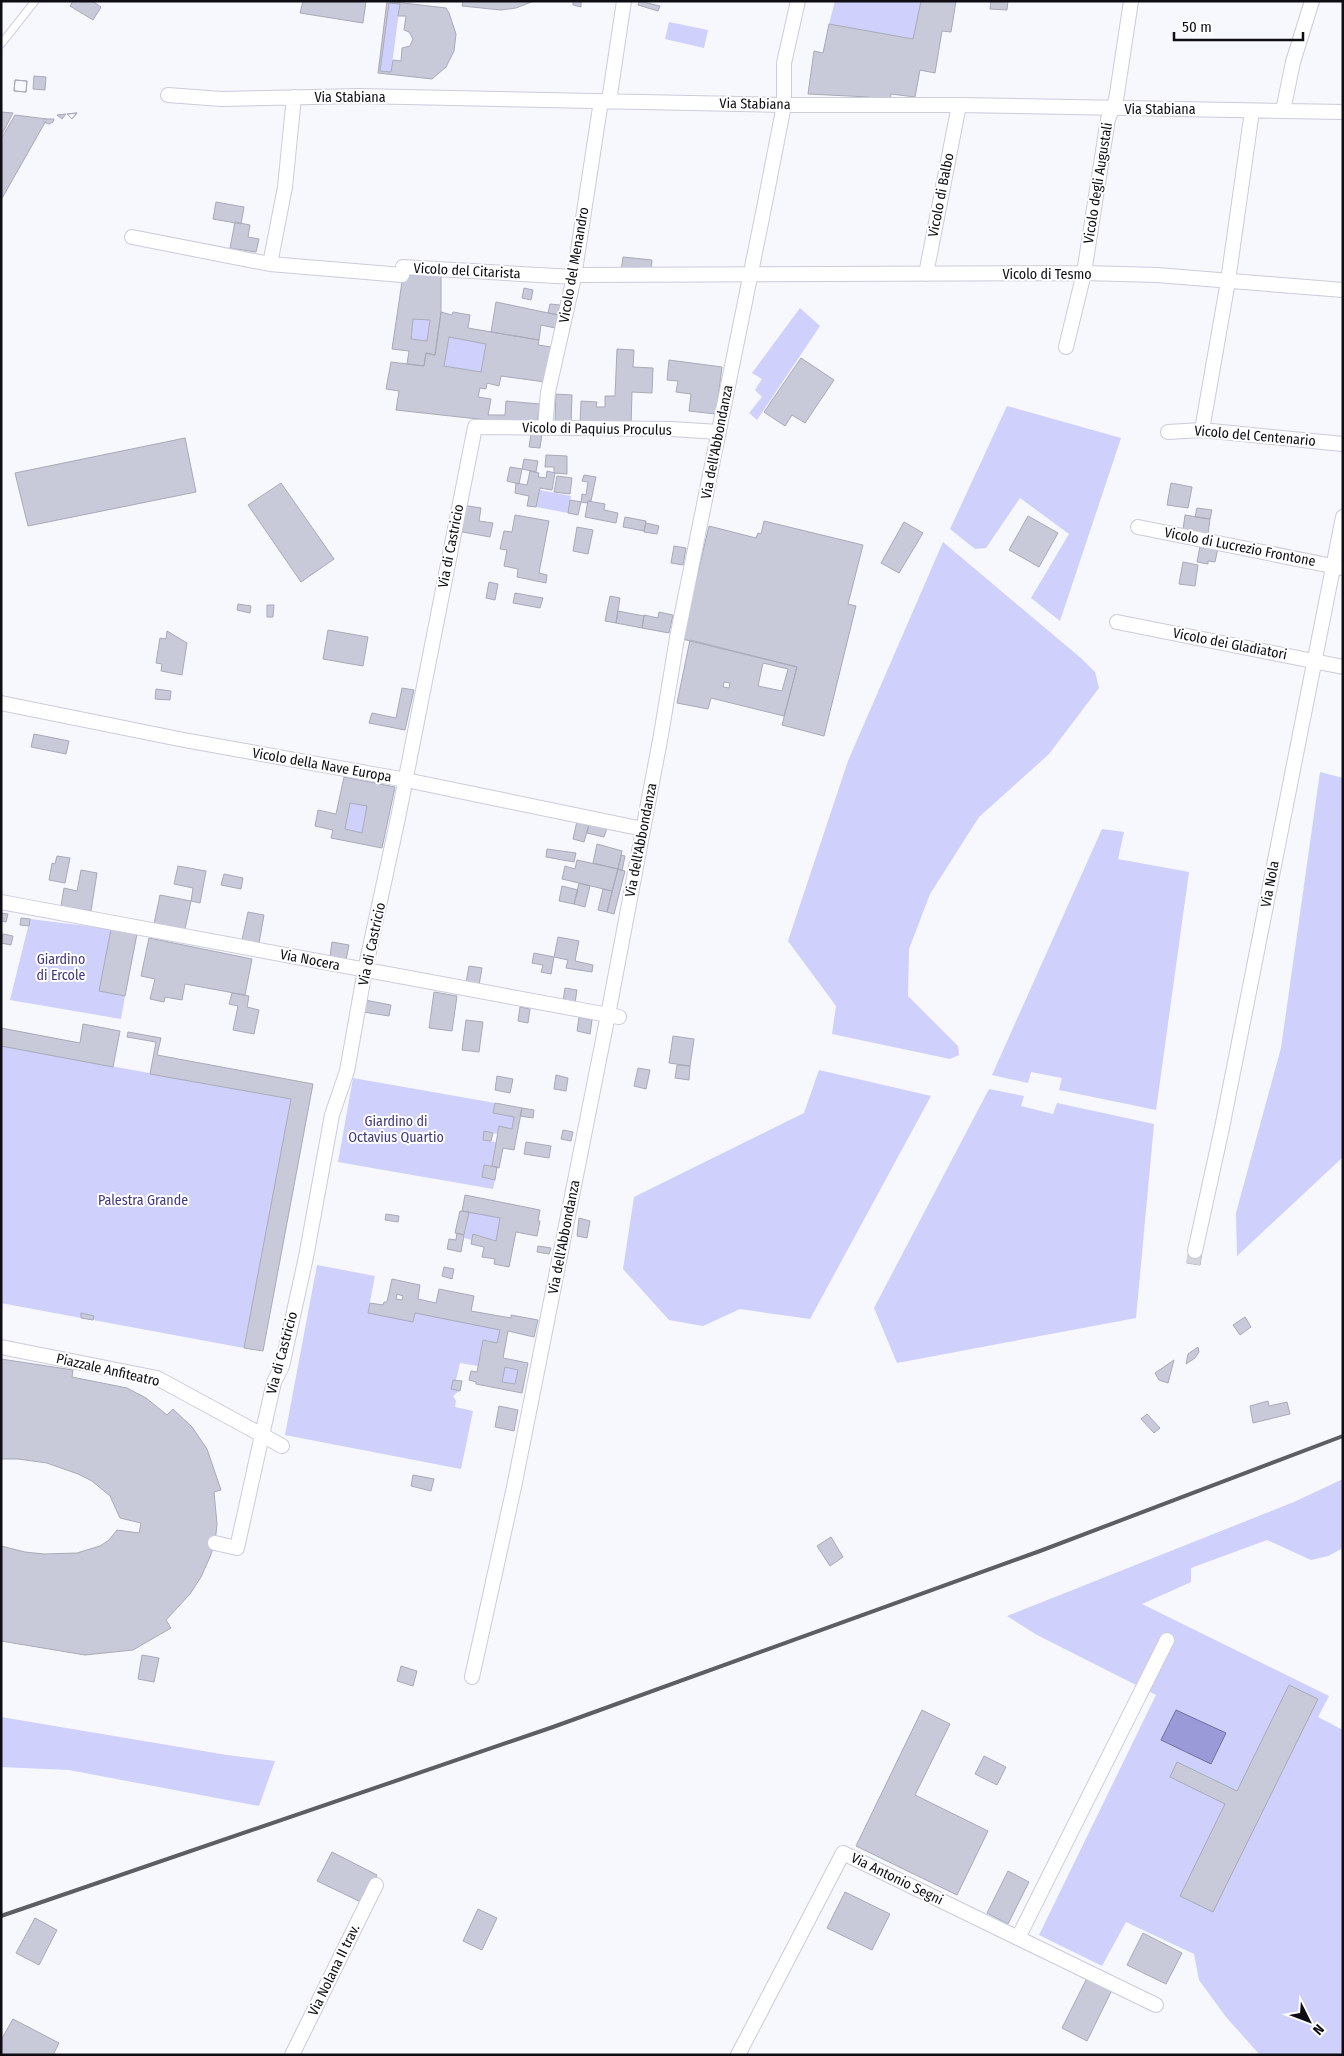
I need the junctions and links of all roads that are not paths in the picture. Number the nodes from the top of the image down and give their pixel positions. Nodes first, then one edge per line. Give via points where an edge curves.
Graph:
1 (35, 1) edge
2 (624, 1) edge
3 (798, 1) edge
4 (1131, 1) edge
5 (1312, 1) edge
6 (1, 44) edge
7 (168, 94) dead end
8 (294, 97) junction
9 (605, 101) junction
10 (784, 105) junction
11 (1113, 108) junction
12 (958, 111) junction
13 (1252, 111) junction
14 (1283, 111) junction
15 (1343, 112) edge
16 (132, 237) dead end
17 (270, 264) junction
18 (1084, 273) junction
19 (751, 274) junction
20 (926, 274) junction
21 (574, 277) junction
22 (1228, 281) junction
23 (1343, 290) edge
24 (1066, 347) dead end
25 (476, 427) joint
26 (545, 428) junction
27 (1202, 430) junction
28 (719, 432) junction
29 (1168, 432) dead end
30 (1343, 444) edge
31 (1343, 517) edge
32 (1138, 527) dead end
33 (1338, 567) edge
34 (1117, 622) dead end
35 (1313, 661) junction
36 (1343, 667) edge
37 (1, 704) edge
38 (406, 780) junction
39 (643, 829) junction
40 (1, 902) edge
41 (365, 970) junction
42 (614, 1016) junction
43 (1196, 1251) tunnel mouth
44 (1, 1347) edge
45 (262, 1435) junction
46 (282, 1446) dead end
47 (215, 1542) dead end
48 (1166, 1640) dead end
49 (472, 1677) dead end
50 (376, 1885) dead end
51 (1018, 1938) junction
52 (1156, 2005) dead end
53 (292, 2055) edge
54 (738, 2055) edge

1 - 6 lane
2 - 9 street, Vicolo del Menandro
3 - 10 street, Via dell'Abbondanza via 784,63
4 - 11 street, Vicolo degli Augustali
5 - 14 street via 1293,62
7 - 8 street, Via Stabiana via 221,99
8 - 9 street, Via Stabiana
8 - 17 street via 285,187
9 - 10 street, Via Stabiana
9 - 21 street, Vicolo del Menandro
10 - 12 street, Via Stabiana
10 - 19 street, Via dell'Abbondanza
11 - 12 street, Via Stabiana
11 - 13 street, Via Stabiana
11 - 18 street, Vicolo degli Augustali via 1108,119
12 - 20 street, Vicolo di Balbo
13 - 14 street, Via Stabiana
13 - 22 street
14 - 15 street, Via Stabiana
16 - 17 street, Vicolo del Citarista
17 - 21 street, Vicolo del Citarista via 402,275 403,267
18 - 20 street, Vicolo di Tesmo
18 - 22 street, Vicolo di Tesmo
18 - 24 street, Vicolo degli Augustali
19 - 20 street, Vicolo di Tesmo
19 - 21 street, Vicolo del Citarista
19 - 28 street, Via dell'Abbondanza
21 - 26 street, Vicolo del Menandro via 548,392
22 - 23 street, Vicolo di Tesmo
22 - 27 street
25 - 26 street, Vicolo di Paquius Proculus
25 - 38 street, Via di Castricio
26 - 28 street, Vicolo di Paquius Proculus
27 - 29 street, Vicolo del Centenario
27 - 30 street, Vicolo del Centenario
28 - 39 street, Via dell'Abbondanza via 677,638
31 - 33 street, Via Nola
32 - 33 street, Vicolo di Lucrezio Frontone
33 - 35 street, Via Nola
34 - 35 street, Vicolo dei Gladiatori
35 - 36 street, Vicolo dei Gladiatori
35 - 43 street, Via Nola
37 - 38 street, Vicolo della Nave Europa
38 - 39 street, Vicolo della Nave Europa
38 - 41 street, Via di Castricio
39 - 42 street, Via dell'Abbondanza
40 - 41 street, Via Nocera
41 - 42 street, Via Nocera
41 - 45 street, Via di Castricio via 347,1071 332,1115 288,1339
42 - 49 street, Via dell'Abbondanza
44 - 45 street, Piazzale Anfiteatro via 157,1378
45 - 46 street
45 - 47 street, Via di Castricio via 238,1548
48 - 51 street
50 - 53 street, Via Nolana II trav.
51 - 52 street, Via Antonio Segni
51 - 54 street, Via Antonio Segni via 843,1852

